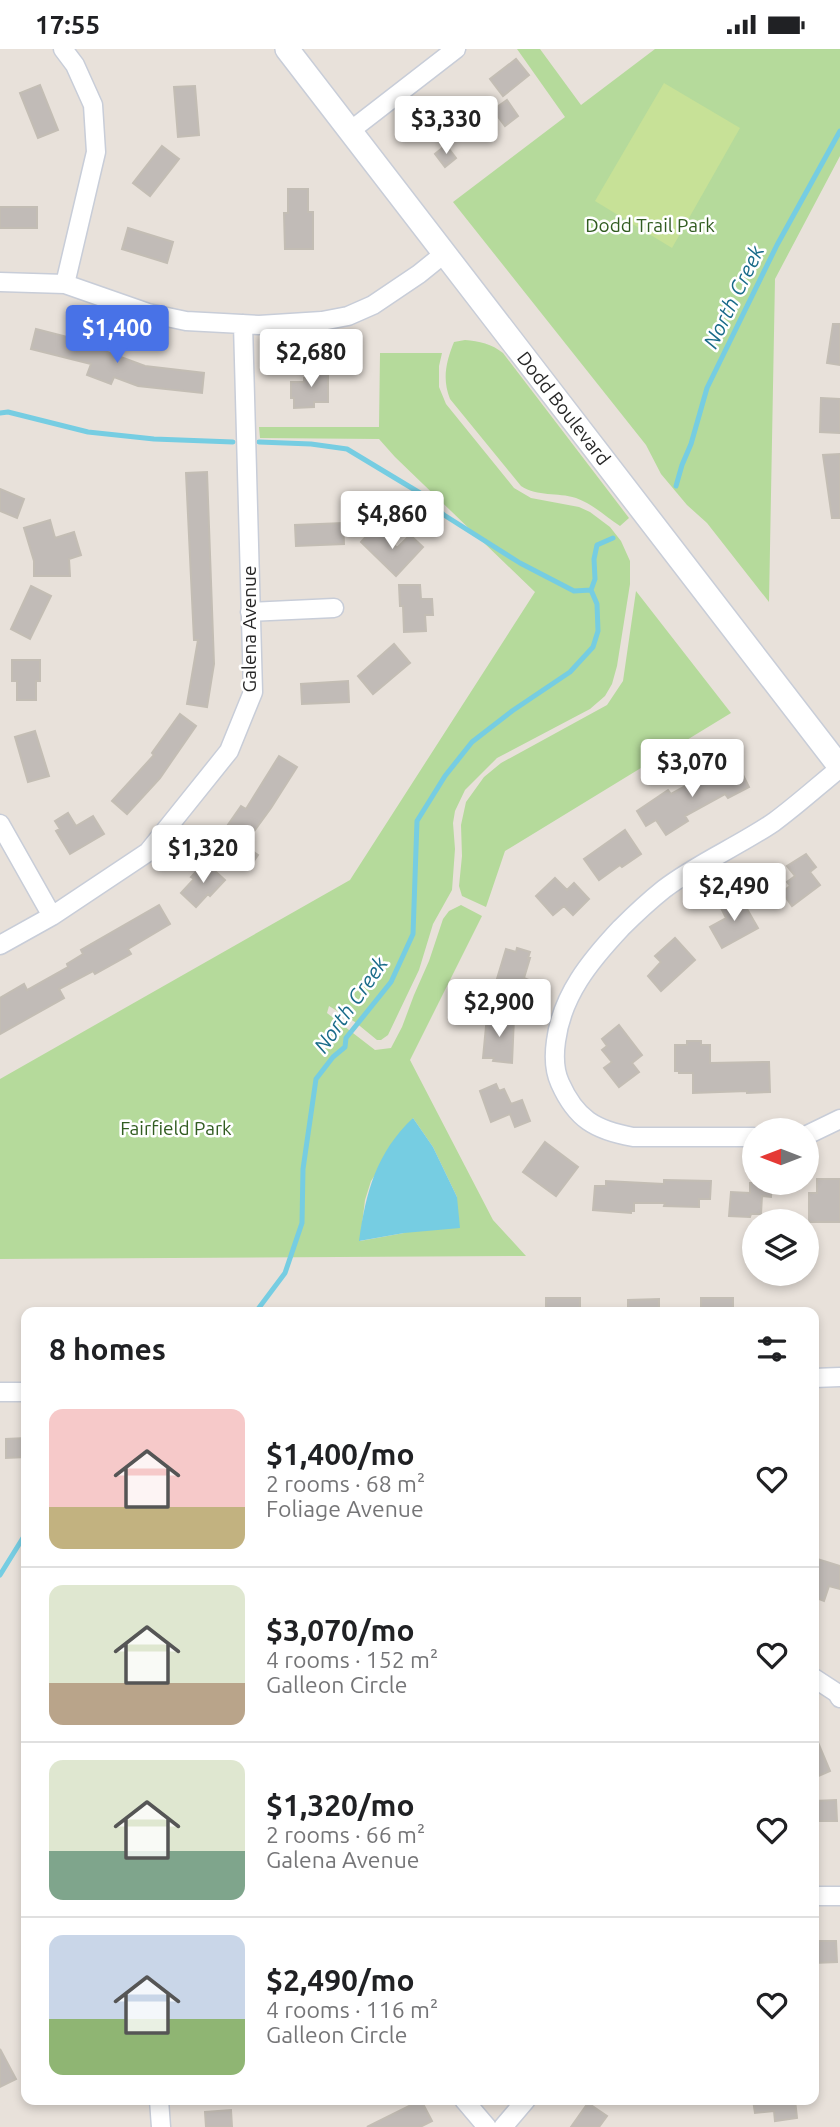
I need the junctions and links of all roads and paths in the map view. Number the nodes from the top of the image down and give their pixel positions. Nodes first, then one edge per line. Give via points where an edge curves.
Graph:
1 (63, 49) edge
2 (287, 49) edge
3 (456, 49) edge
4 (350, 131) junction
5 (445, 253) junction
6 (0, 282) edge
7 (65, 284) junction
8 (243, 324) junction
9 (334, 608) dead end
10 (250, 612) junction
11 (840, 767) edge
12 (0, 824) edge
13 (52, 916) junction
14 (0, 945) edge
15 (840, 1119) edge
16 (819, 1129) edge
17 (742, 1137) edge
18 (840, 1377) edge
19 (819, 1378) edge
20 (0, 1392) edge
21 (21, 1392) edge
22 (819, 1681) edge
23 (840, 1698) edge
24 (819, 1896) edge
25 (840, 1896) edge
26 (159, 2105) edge
27 (468, 2105) edge
28 (522, 2105) edge
29 (160, 2127) edge
30 (487, 2127) edge
31 (503, 2127) edge

1 - 7 street via 93,105 96,152
2 - 4 street, Dodd Boulevard
3 - 4 street
4 - 5 street, Dodd Boulevard
5 - 8 street via 373,305 348,316
5 - 11 street, Dodd Boulevard
6 - 7 street
7 - 8 street via 148,313 186,321
8 - 10 street, Galena Avenue
9 - 10 street
10 - 13 street, Galena Avenue via 253,692 229,751 148,852
11 - 17 street via 772,823 666,887 640,909 582,973 558,1029 557,1076 577,1112 595,1126 633,1137
12 - 13 street
13 - 14 street, Galena Avenue
15 - 16 street
18 - 19 street
20 - 21 street
22 - 23 street
24 - 25 street
26 - 29 street
27 - 30 street
28 - 31 street

